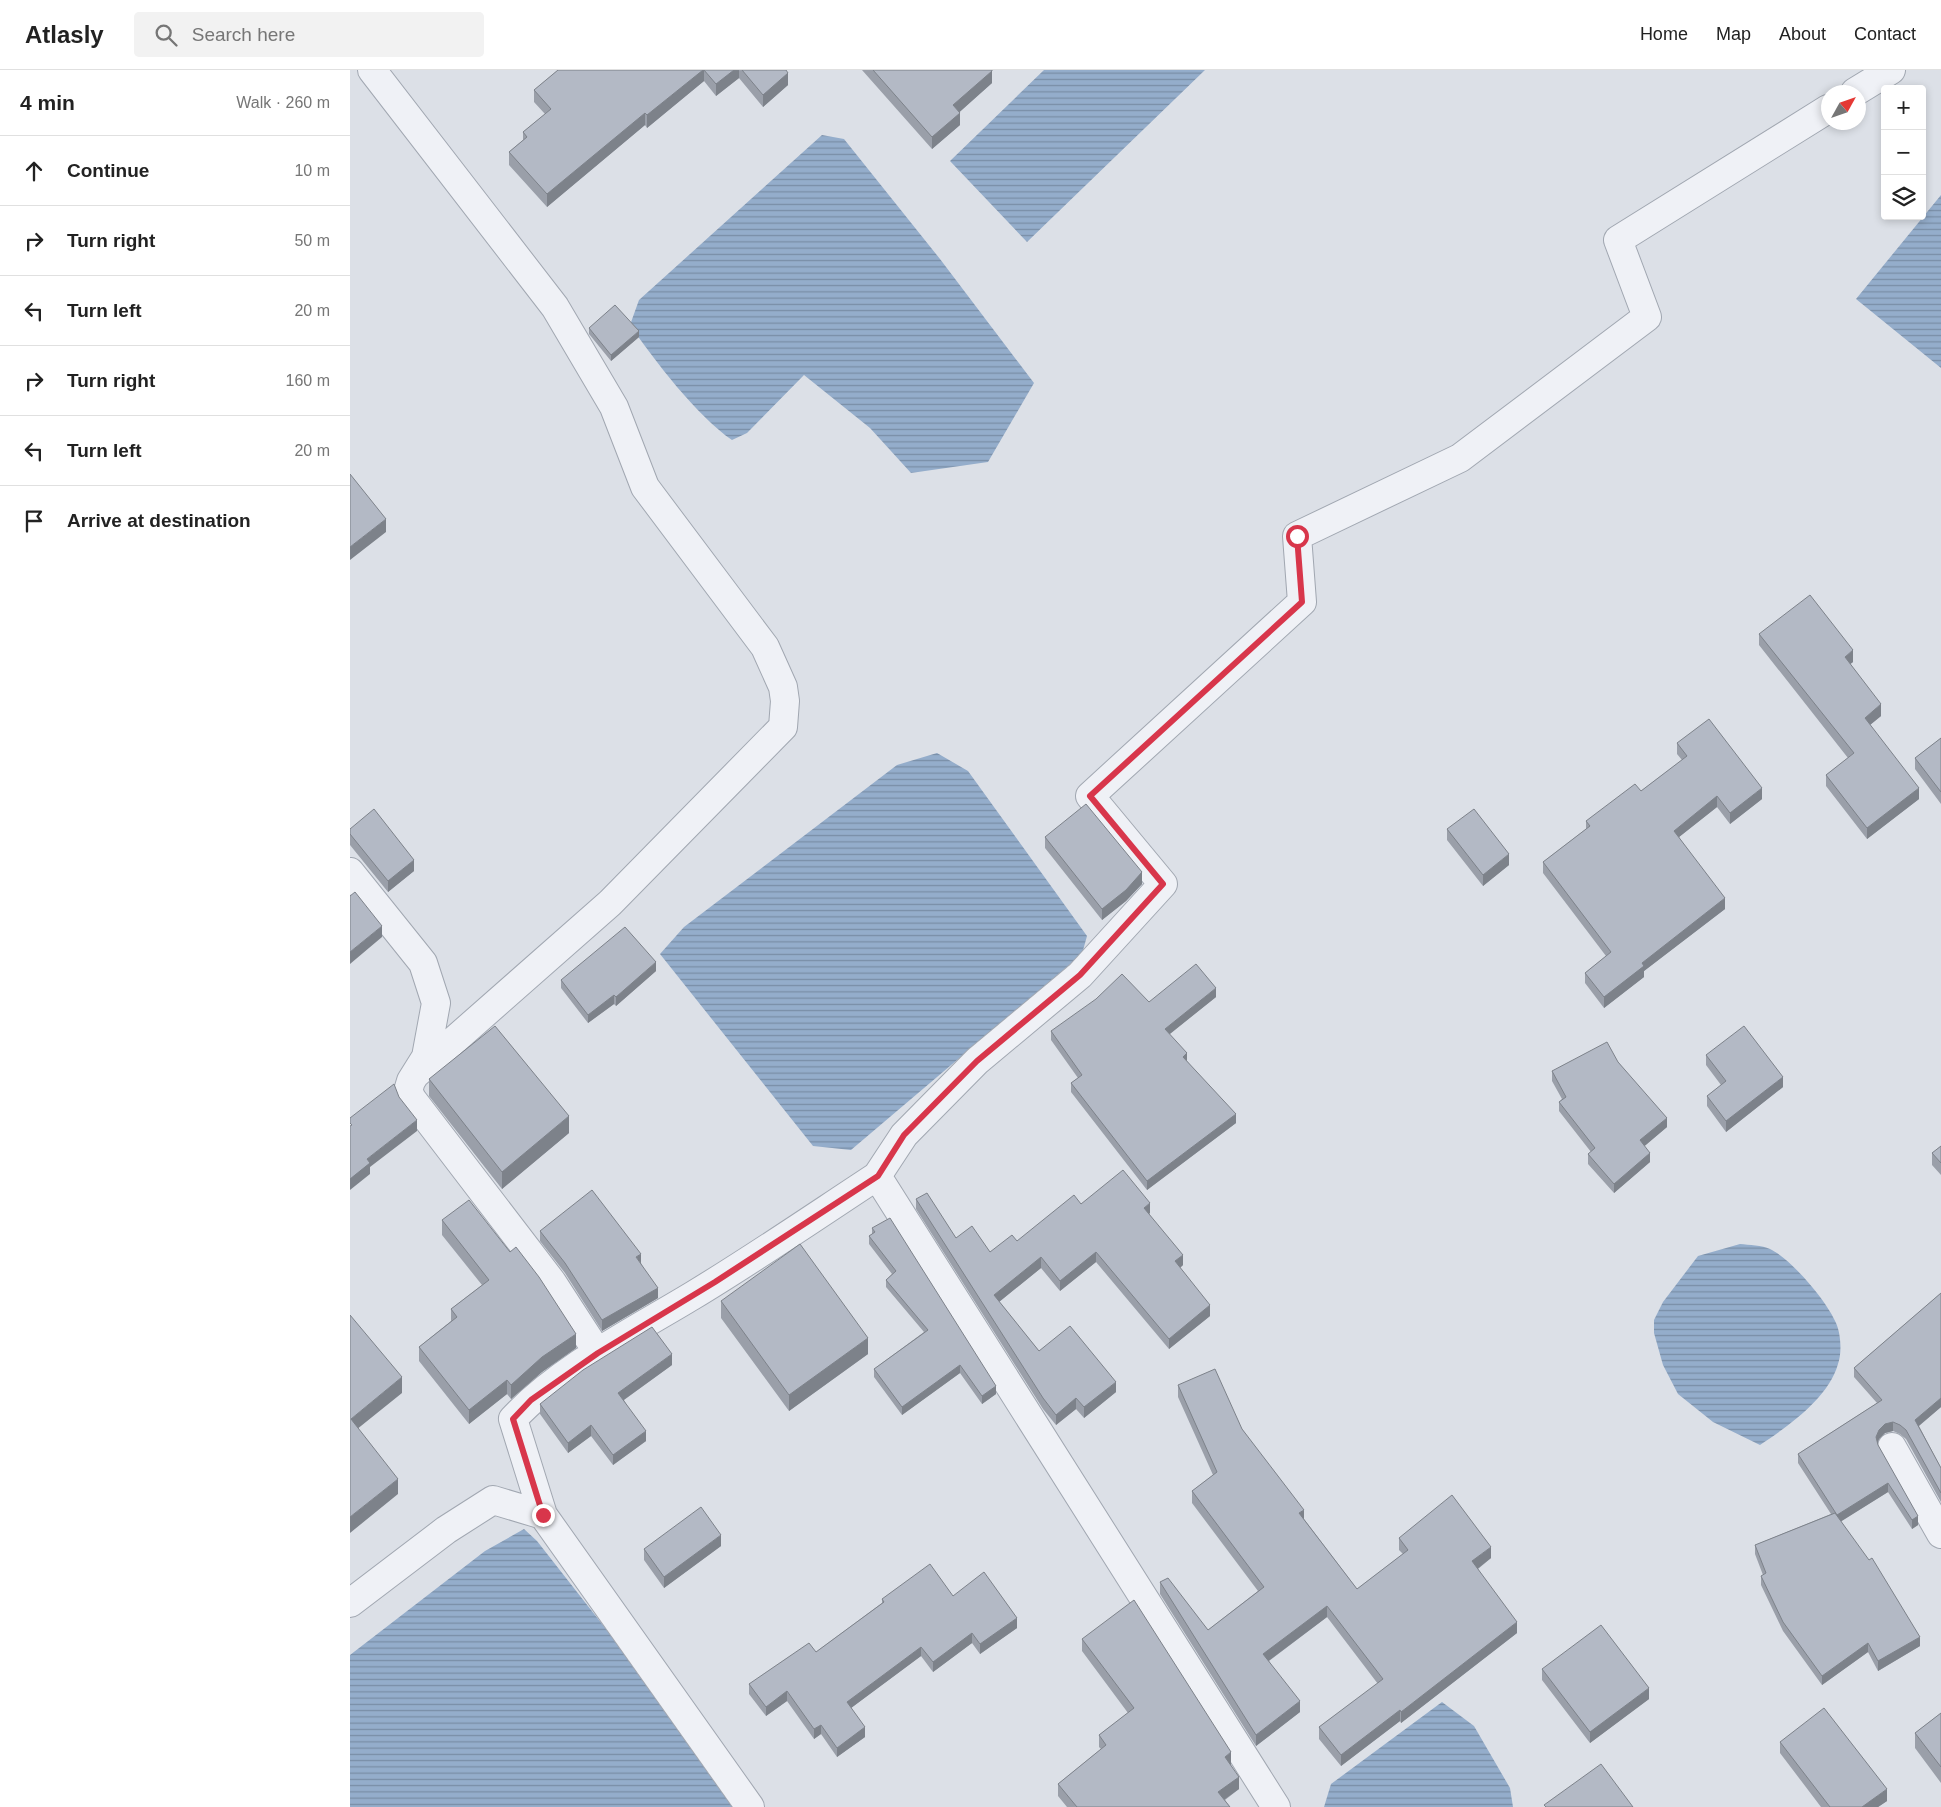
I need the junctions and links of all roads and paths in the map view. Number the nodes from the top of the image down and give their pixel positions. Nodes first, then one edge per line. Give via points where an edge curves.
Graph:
1 (372, 70) edge
2 (1891, 70) edge
3 (1866, 85) edge
4 (1821, 113) edge
5 (350, 872) edge
6 (417, 1073) junction
7 (878, 1176) junction
8 (598, 1353) junction
9 (1892, 1447) dead end
10 (543, 1515) junction
11 (1941, 1534) edge
12 (350, 1603) edge
13 (750, 1807) edge
14 (1276, 1807) edge

1 - 6 street via 555,307 614,407 645,488 765,647 784,701 783,727 610,903
2 - 3 street
4 - 7 street via 1618,240 1647,316 1460,458 1297,536 1302,602 1090,796 1163,884 1080,975 977,1061 910,1128
5 - 6 street via 423,963 436,1003 426,1058
6 - 8 street via 408,1091 412,1099 552,1282
7 - 8 street via 715,1282
7 - 14 street
8 - 10 street via 531,1400 513,1419
9 - 11 street
10 - 12 street via 493,1500 446,1530
10 - 13 street

